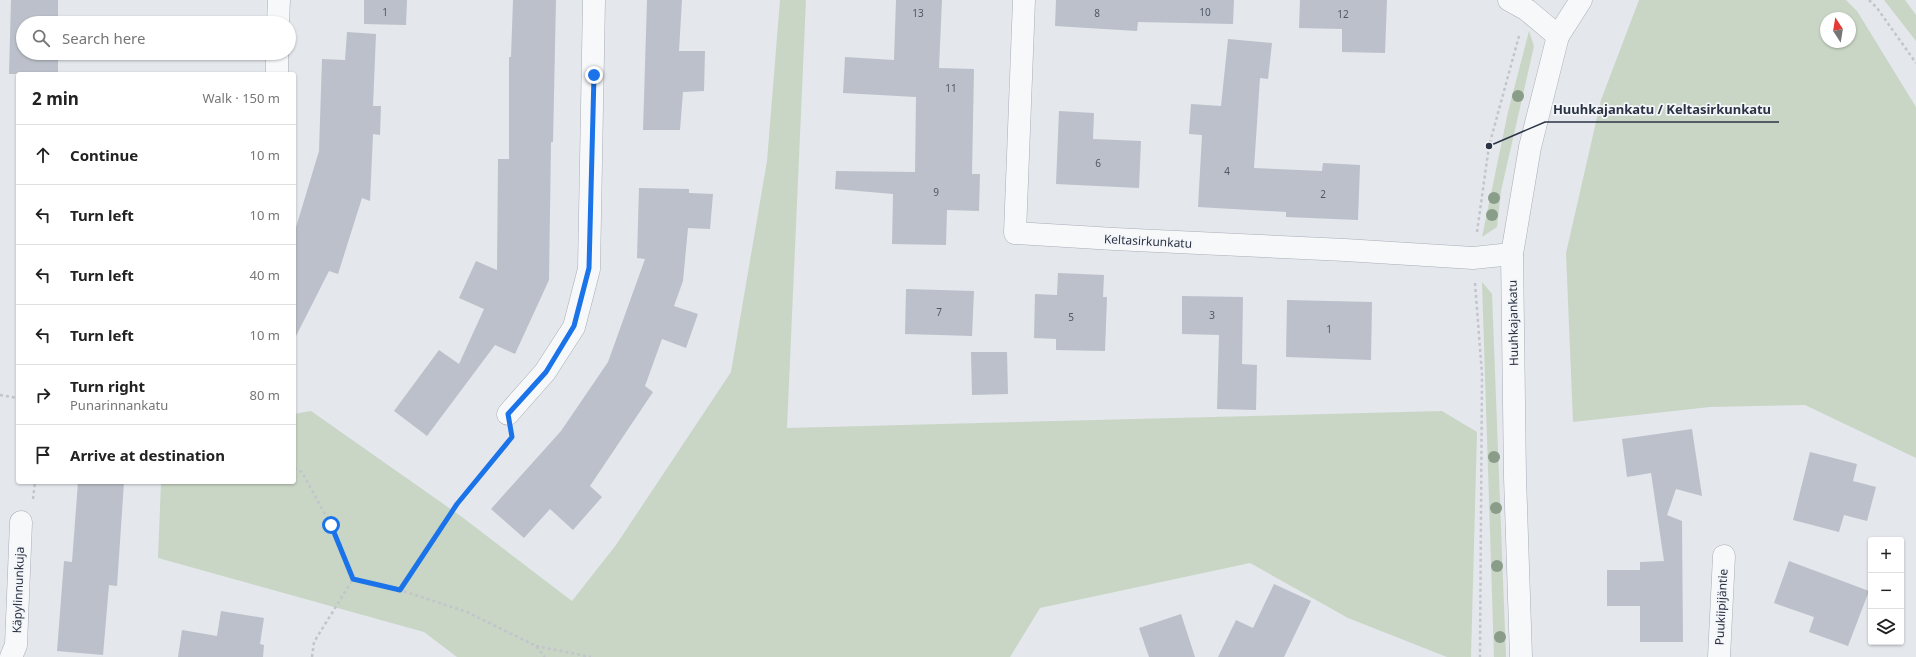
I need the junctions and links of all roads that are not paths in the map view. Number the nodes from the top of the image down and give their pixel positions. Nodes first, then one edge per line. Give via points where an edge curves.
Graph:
1 (279, 0) edge
2 (594, 0) edge
3 (1024, 0) edge
4 (1509, 0) edge
5 (1581, 0) edge
6 (278, 16) edge
7 (1558, 36) junction
8 (277, 60) edge
9 (276, 72) edge
10 (1512, 254) junction
11 (508, 414) road end
12 (21, 522) dead end
13 (1724, 556) dead end
14 (11, 657) edge
15 (1521, 657) edge
16 (1719, 657) edge

1 - 6 street
2 - 11 street via 589,268 574,326 546,372
3 - 10 street, Keltasirkunkatu via 1015,233 1473,258
4 - 7 street via 1527,10
5 - 7 street, Huuhkajankatu
7 - 10 street, Huuhkajankatu via 1530,148
8 - 9 street
10 - 15 street, Huuhkajankatu
12 - 14 street, Käpylinnunkuja via 16,645
13 - 16 street, Puukiipijäntie

